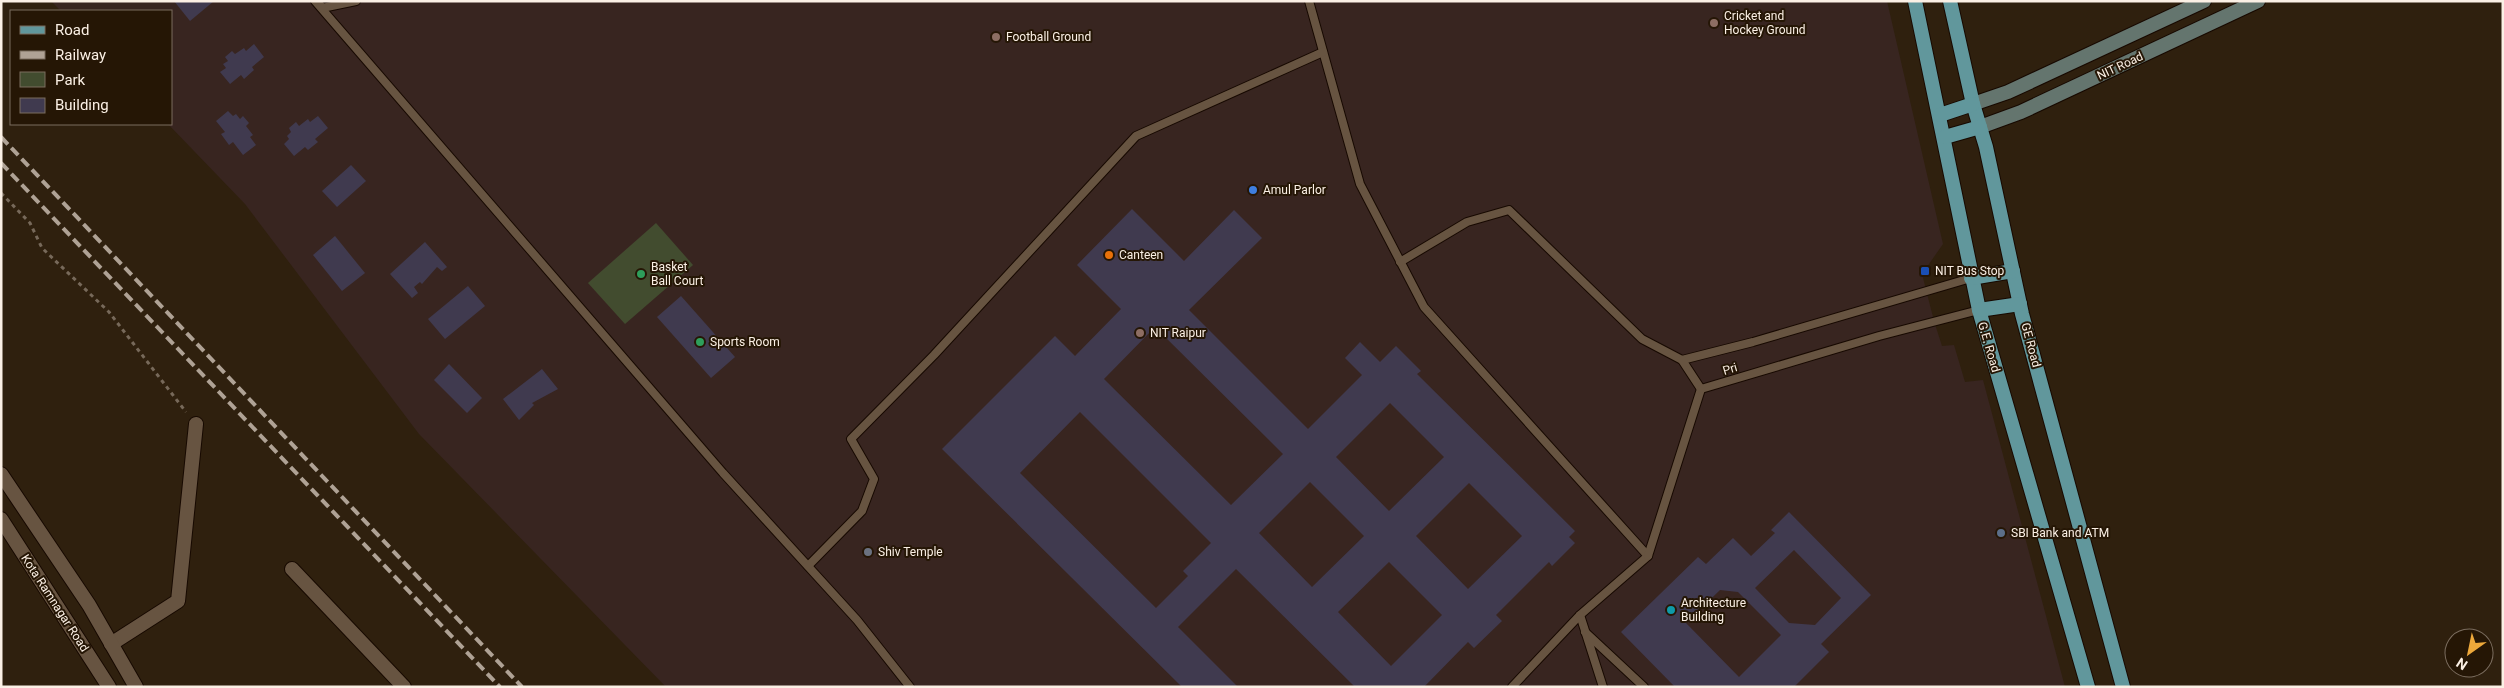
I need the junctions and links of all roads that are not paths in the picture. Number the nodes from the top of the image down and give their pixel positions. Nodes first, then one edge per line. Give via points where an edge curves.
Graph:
1 (315, 1) edge
2 (356, 1) edge
3 (1309, 1) edge
4 (1916, 1) edge
5 (1950, 1) edge
6 (2204, 1) edge
7 (2258, 1) edge
8 (320, 5) edge
9 (1323, 52) junction
10 (1973, 104) junction
11 (1940, 114) junction
12 (1980, 127) junction
13 (1945, 137) junction
14 (1400, 262) junction
15 (2013, 271) junction
16 (1971, 278) junction
17 (2020, 304) junction
18 (1979, 310) junction
19 (1682, 360) junction
20 (1701, 389) junction
21 (196, 424) road end
22 (1, 474) edge
23 (1, 519) edge
24 (1648, 556) junction
25 (808, 566) junction
26 (292, 569) dead end
27 (1580, 615) junction
28 (1585, 632) junction
29 (111, 644) junction
30 (109, 687) edge
31 (136, 687) edge
32 (404, 687) edge
33 (910, 687) edge
34 (1512, 687) edge
35 (1604, 687) edge
36 (1644, 687) edge
37 (2088, 687) edge
38 (2123, 687) edge

1 - 8 lane
2 - 8 lane
3 - 9 lane
4 - 11 main road, G.E. Road
5 - 10 main road, GE Road
6 - 10 main road, NIT Road via 2008,92
7 - 12 main road, NIT Road via 2030,108
8 - 25 lane via 723,473
9 - 14 lane via 1360,184
9 - 25 lane via 1136,136 934,355 851,439 874,479 862,511
10 - 11 main road
10 - 12 main road, GE Road
11 - 13 main road, G.E. Road
12 - 13 main road
12 - 15 main road, GE Road
13 - 16 main road, G.E. Road
14 - 19 lane via 1468,222 1509,210 1642,339
14 - 24 lane via 1424,307
15 - 16 main road
15 - 17 main road, GE Road
16 - 18 main road, G.E. Road
16 - 19 lane
17 - 18 main road
17 - 38 main road, GE Road
18 - 20 lane, Pri
18 - 37 main road, G.E. Road
19 - 20 lane
20 - 24 lane
21 - 29 street via 178,601
22 - 29 street
23 - 30 street, Kota Ramnagar Road
24 - 27 lane
25 - 33 lane via 857,620
26 - 32 street
27 - 28 lane
27 - 34 lane
28 - 35 lane
28 - 36 lane
29 - 31 street

